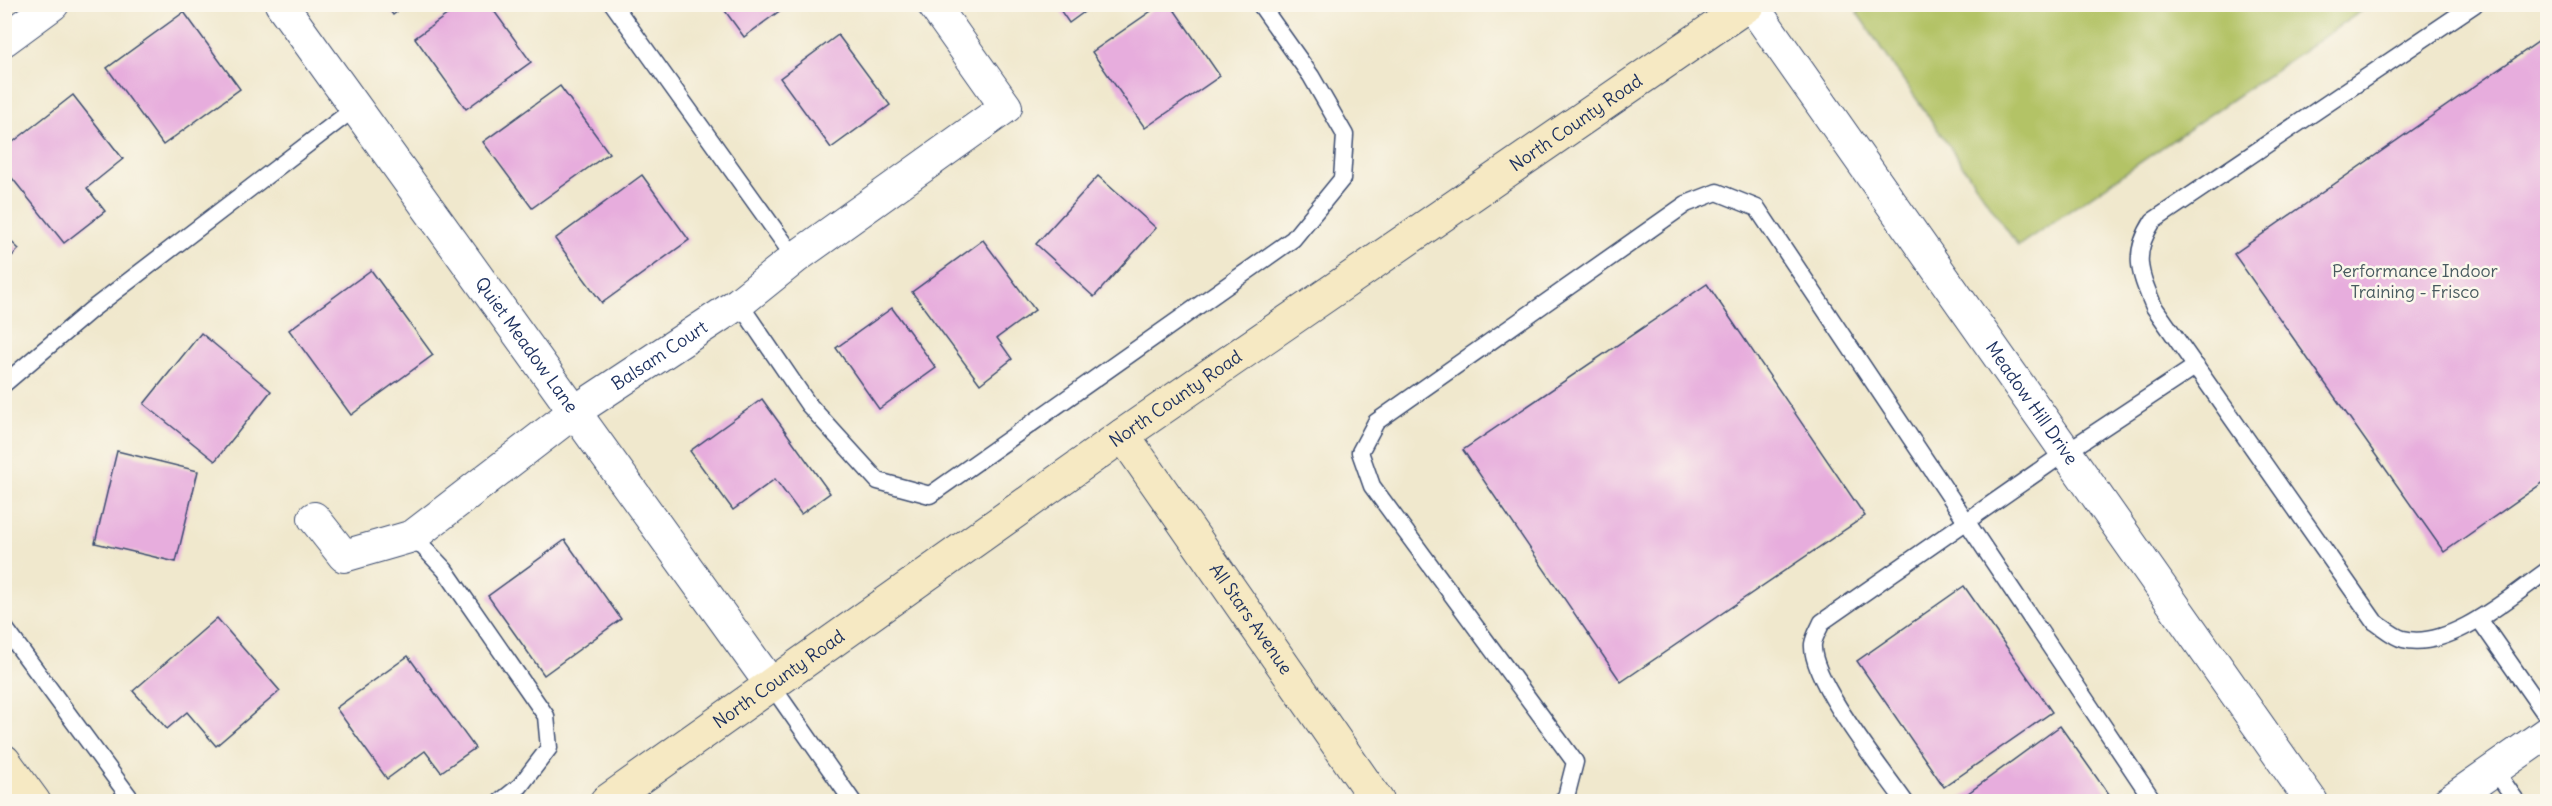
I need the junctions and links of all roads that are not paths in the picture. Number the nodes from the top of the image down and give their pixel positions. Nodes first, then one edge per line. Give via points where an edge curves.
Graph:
1 (52, 4) edge
2 (281, 4) edge
3 (613, 4) edge
4 (933, 4) edge
5 (1260, 4) edge
6 (1750, 4) edge
7 (2475, 4) edge
8 (4, 40) edge
9 (356, 108) junction
10 (795, 258) junction
11 (739, 303) junction
12 (2196, 366) junction
13 (4, 384) edge
14 (574, 412) junction
15 (1123, 435) junction
16 (2066, 452) junction
17 (314, 518) dead end
18 (1967, 521) junction
19 (413, 536) junction
20 (2547, 570) edge
21 (2478, 619) junction
22 (4, 627) edge
23 (772, 686) junction
24 (2547, 718) edge
25 (2547, 732) edge
26 (4, 760) edge
27 (2494, 769) junction
28 (2309, 800) edge
29 (34, 801) edge
30 (133, 801) edge
31 (500, 801) edge
32 (606, 801) edge
33 (853, 801) edge
34 (1378, 801) edge
35 (1560, 801) edge
36 (1905, 801) edge
37 (2154, 801) edge
38 (2448, 801) edge
39 (2517, 801) edge

1 - 8 street
2 - 9 street, Quiet Meadow Lane
3 - 10 lane
4 - 10 street, Balsam Court via 1006,107
5 - 11 lane via 1311,76 1345,135 1342,178 1293,239 930,495 878,481 808,404
6 - 15 street, North County Road
6 - 16 street, Meadow Hill Drive
7 - 12 lane via 2153,221 2143,237 2139,270 2154,307
9 - 13 lane via 92,310
9 - 14 street, Quiet Meadow Lane
10 - 11 street, Balsam Court
11 - 14 street, Balsam Court
12 - 16 lane
12 - 21 lane via 2375,622 2401,639 2420,640 2444,635
14 - 19 street, Balsam Court
14 - 23 street, Quiet Meadow Lane
15 - 23 street, North County Road
15 - 34 street, All Stars Avenue
16 - 18 lane
16 - 28 street, Meadow Hill Drive
17 - 19 street, Balsam Court via 344,556
18 - 35 lane via 1757,208 1717,192 1686,204 1377,422 1360,452 1372,486 1575,762 1566,797
18 - 36 lane via 1822,622 1813,642 1814,660 1826,688
18 - 37 lane
19 - 31 lane via 445,570 546,716 549,748 520,786
20 - 21 lane
21 - 24 lane
22 - 30 lane
23 - 32 street, North County Road
23 - 33 lane
25 - 27 street
26 - 29 street
27 - 38 street
27 - 39 lane

